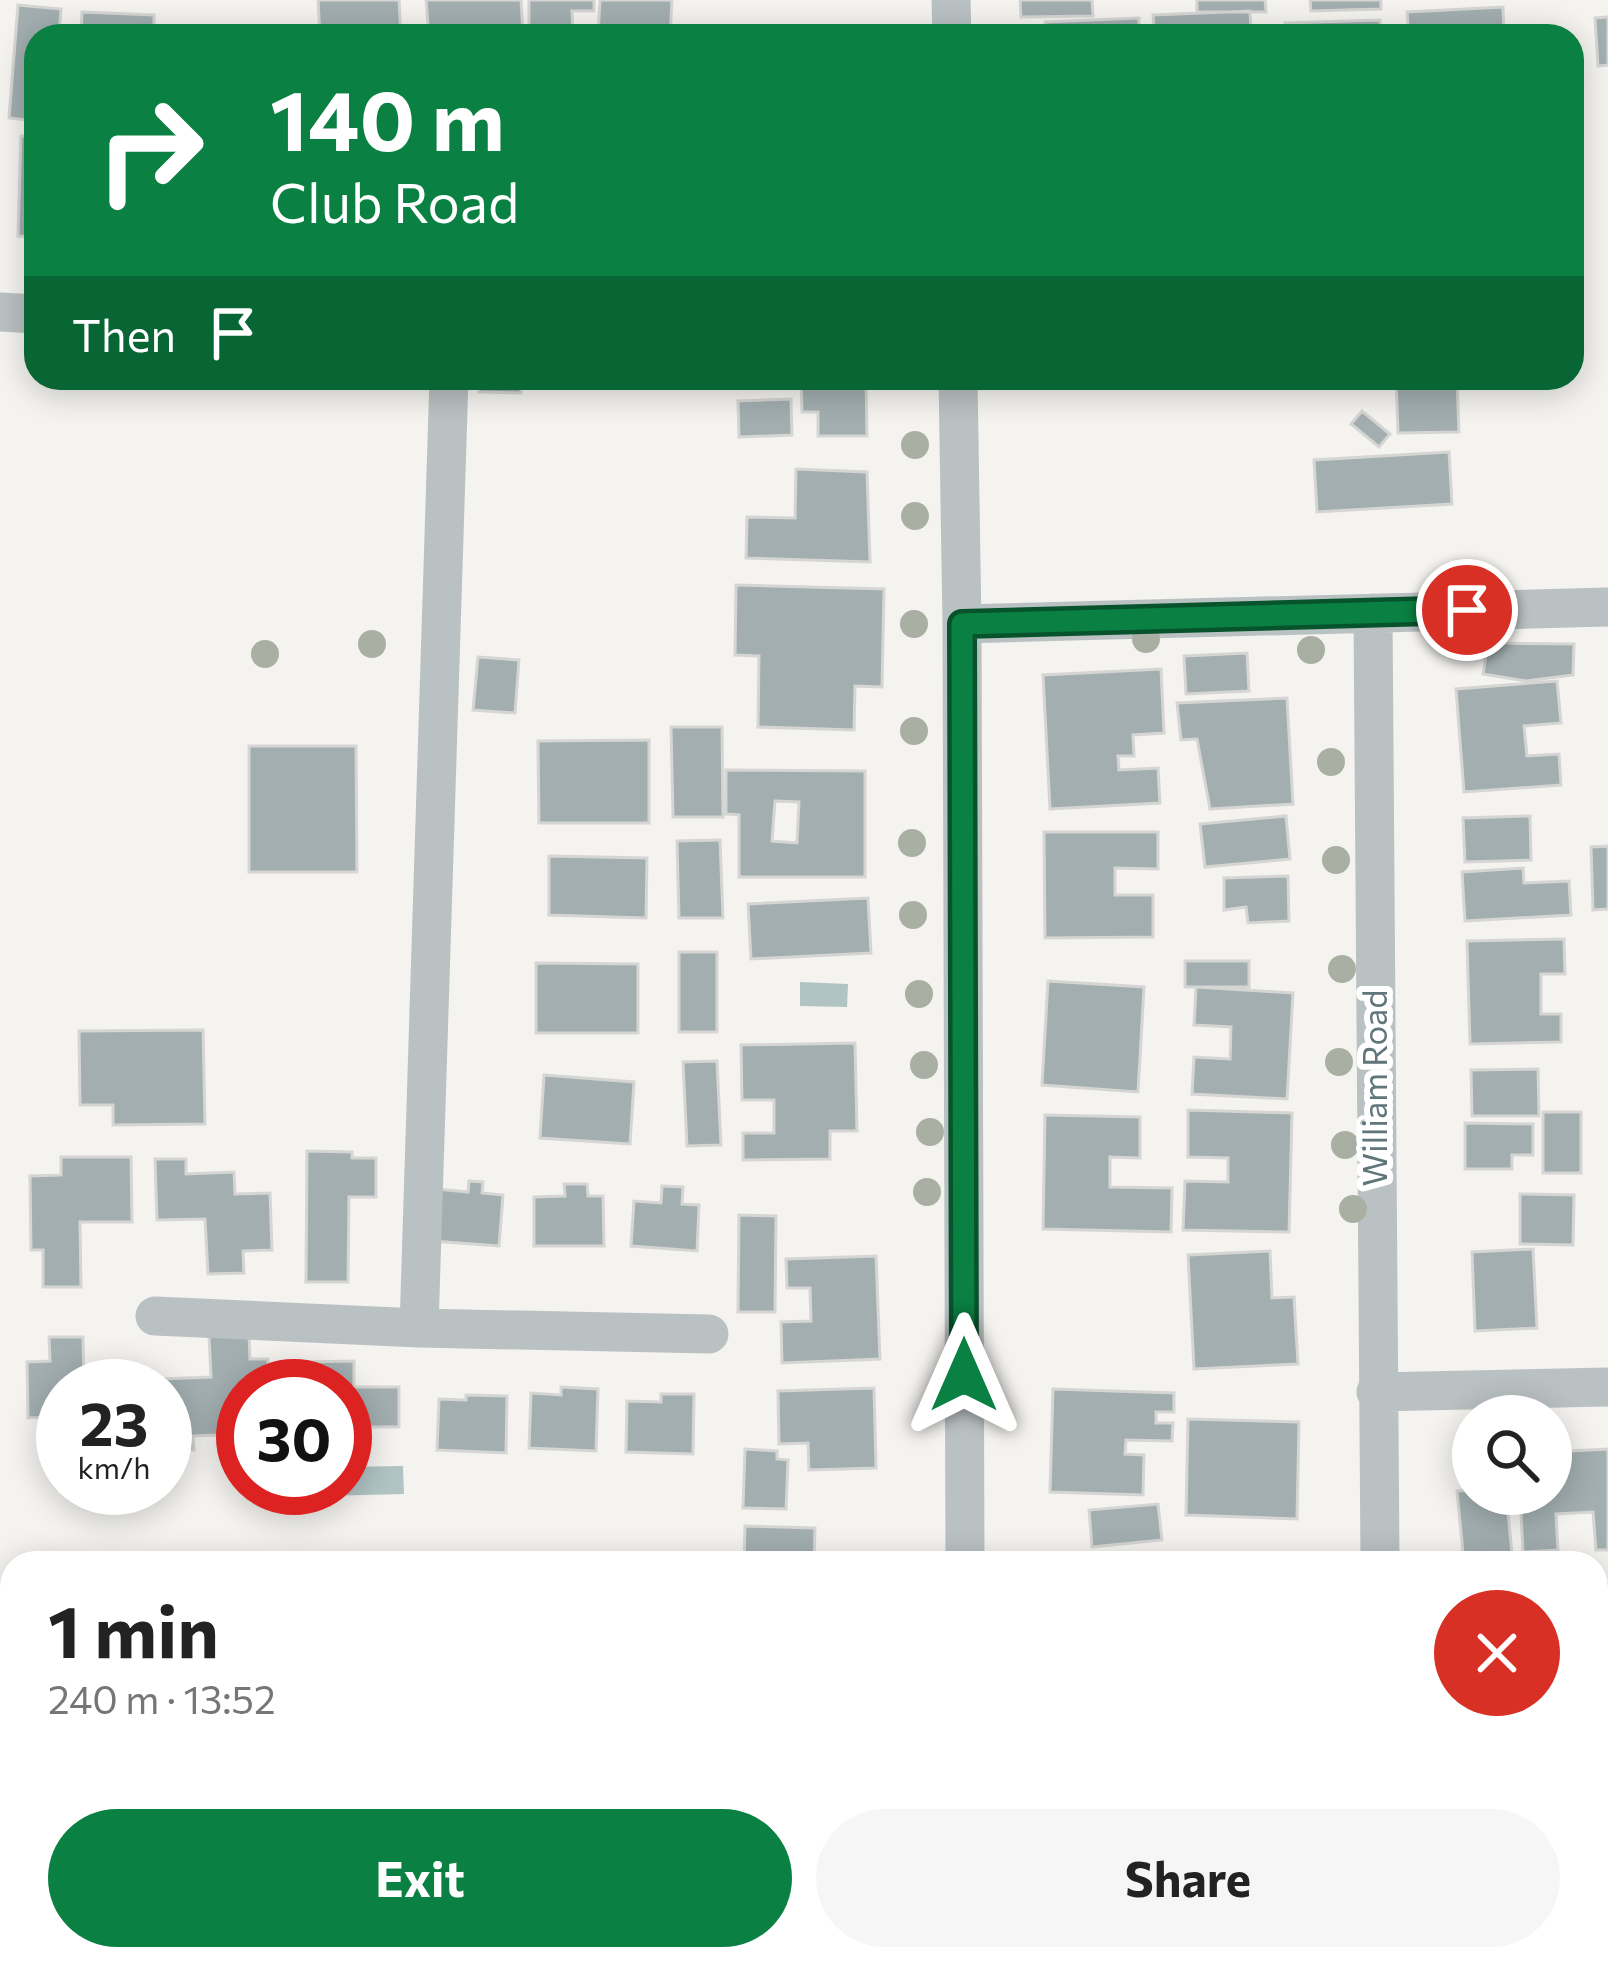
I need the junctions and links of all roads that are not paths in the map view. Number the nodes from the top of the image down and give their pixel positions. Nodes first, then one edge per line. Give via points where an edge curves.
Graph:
1 (448, 390) edge
2 (958, 390) edge
3 (1608, 607) edge
4 (1373, 613) junction
5 (962, 624) junction
6 (154, 1316) dead end
7 (419, 1328) junction
8 (710, 1334) dead end
9 (1608, 1387) edge
10 (1376, 1392) junction
11 (964, 1551) edge
12 (1380, 1551) edge

1 - 7 street
2 - 5 street
3 - 4 street
4 - 5 street
4 - 10 street, William Road
5 - 11 street
6 - 7 street
7 - 8 street
9 - 10 street
10 - 12 street, William Road

